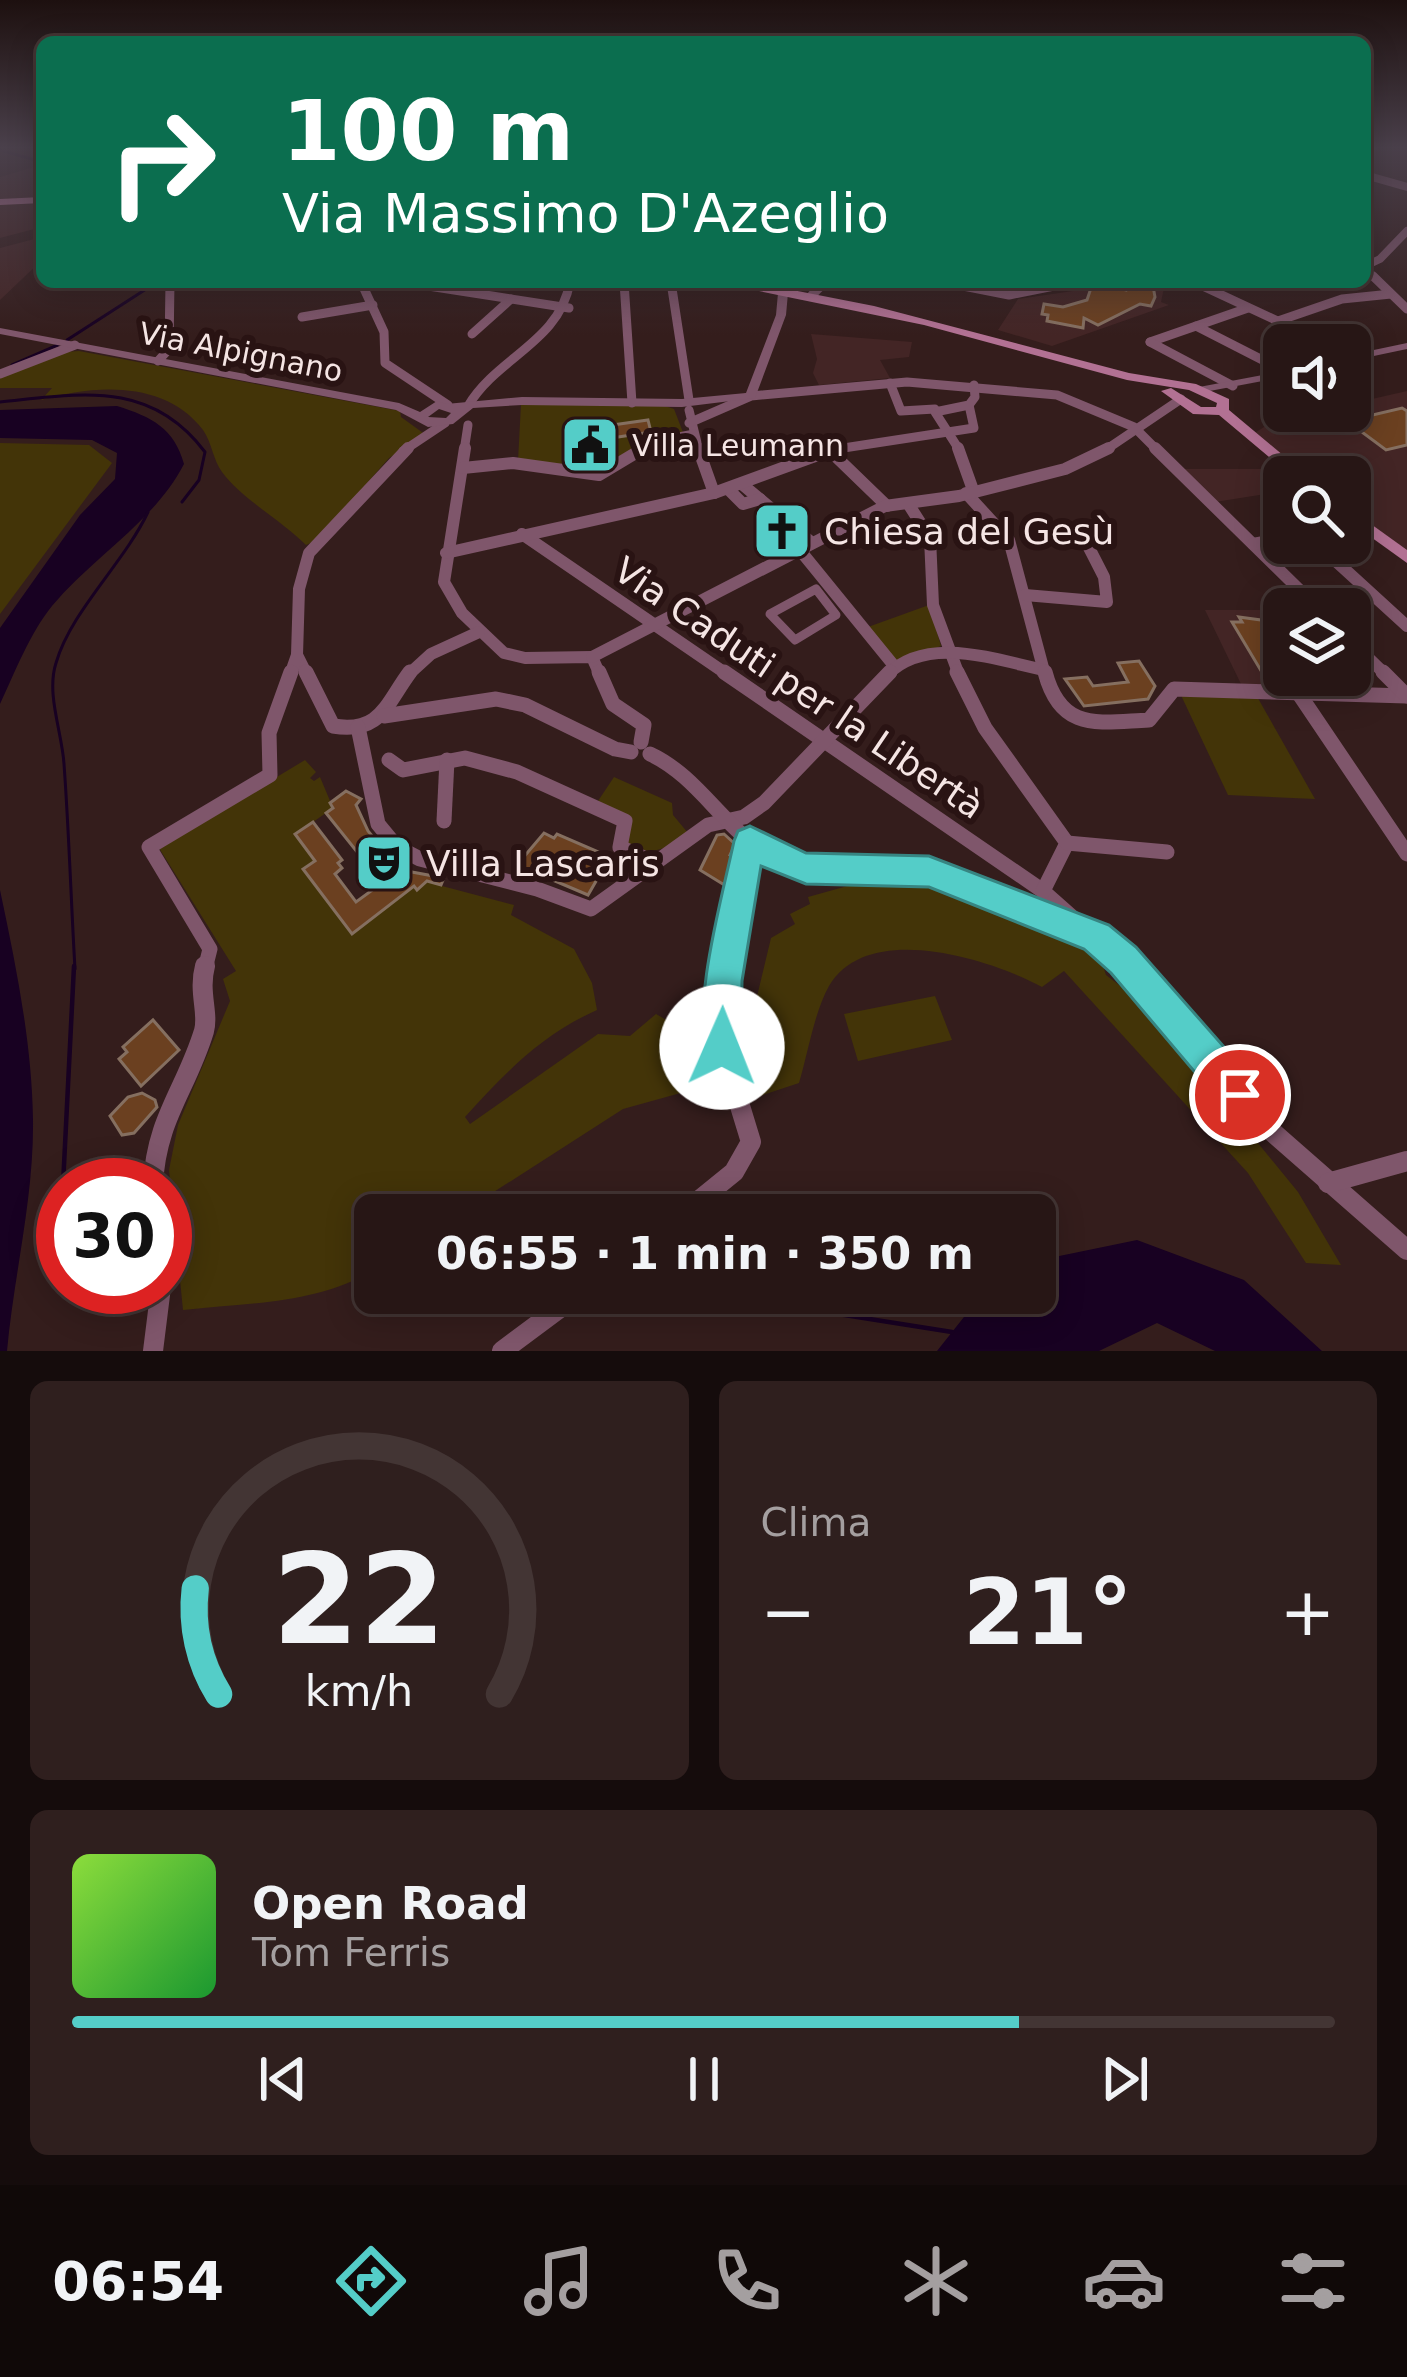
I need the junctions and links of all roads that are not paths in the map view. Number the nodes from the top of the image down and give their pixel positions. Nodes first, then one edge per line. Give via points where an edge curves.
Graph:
1 (1407, 231) edge
2 (1371, 271) edge
3 (170, 288) edge
4 (368, 288) edge
5 (441, 288) edge
6 (570, 288) edge
7 (624, 288) edge
8 (672, 288) edge
9 (792, 288) edge
10 (796, 288) edge
11 (973, 288) edge
12 (1044, 288) edge
13 (1206, 288) edge
14 (1391, 294) junction
15 (511, 299) junction
16 (373, 305) junction
17 (569, 308) junction
18 (1248, 308) junction
19 (1407, 309) edge
20 (302, 317) dead end
21 (1278, 321) junction
22 (1284, 324) edge
23 (1196, 326) junction
24 (0, 331) edge
25 (472, 334) dead end
26 (75, 345) junction
27 (1406, 346) edge
28 (1371, 353) edge
29 (158, 361) junction
30 (1263, 361) edge
31 (0, 374) edge
32 (1263, 378) edge
33 (890, 383) junction
34 (974, 385) junction
35 (1233, 386) junction
36 (747, 397) junction
37 (1189, 401) junction
38 (632, 403) junction
39 (969, 405) junction
40 (1223, 406) junction
41 (935, 410) junction
42 (446, 412) junction
43 (690, 412) junction
44 (1137, 431) junction
45 (947, 432) junction
46 (1247, 434) junction
47 (828, 449) junction
48 (1275, 456) edge
49 (464, 468) junction
50 (710, 477) junction
51 (735, 487) junction
52 (970, 491) junction
53 (714, 493) junction
54 (887, 506) junction
55 (909, 506) junction
56 (1371, 530) edge
57 (522, 534) junction
58 (1082, 534) dead end
59 (1263, 542) edge
60 (1253, 544) junction
61 (805, 546) junction
62 (446, 553) junction
63 (1407, 558) edge
64 (1339, 564) edge
65 (1298, 588) edge
66 (1025, 595) junction
67 (651, 625) junction
68 (1407, 626) edge
69 (478, 632) junction
70 (794, 640) joint
71 (946, 650) junction
72 (297, 655) junction
73 (592, 657) junction
74 (1371, 661) edge
75 (895, 667) junction
76 (1044, 670) junction
77 (1263, 690) edge
78 (1371, 694) edge
79 (1300, 696) edge
80 (1407, 696) edge
81 (384, 716) junction
82 (354, 728) junction
83 (823, 740) junction
84 (640, 749) junction
85 (388, 760) dead end
86 (447, 760) junction
87 (727, 818) junction
88 (444, 821) dead end
89 (750, 841) junction
90 (1067, 843) junction
91 (1406, 850) edge
92 (1167, 852) dead end
93 (655, 863) junction
94 (1043, 891) junction
95 (1096, 937) junction
96 (154, 1158) edge
97 (1407, 1161) edge
98 (1328, 1183) junction
99 (707, 1194) edge
100 (1407, 1250) edge
101 (158, 1314) edge
102 (552, 1314) edge
103 (153, 1351) edge
104 (502, 1351) edge

1 - 2 street
2 - 14 street
3 - 29 street via 169,349
4 - 16 street
5 - 15 street
6 - 17 street
7 - 38 street
8 - 43 street
9 - 36 street
10 - 37 main road via 992,335
11 - 12 street via 1009,295
13 - 18 street
14 - 19 street
14 - 21 street via 1342,299
15 - 17 street
15 - 25 street
16 - 20 street
16 - 42 street via 385,363
17 - 42 street
18 - 21 street
18 - 23 street
21 - 22 street
23 - 30 street
23 - 35 street via 1150,342
24 - 26 street, Via Alpignano
26 - 29 street, Via Alpignano
26 - 31 street
27 - 28 street
29 - 42 street, Via Alpignano
32 - 35 street
33 - 34 street
33 - 36 street
33 - 41 street via 901,411
34 - 39 street
34 - 44 street via 1057,394
35 - 37 street
35 - 40 street
36 - 43 street
36 - 43 street
37 - 40 main road
37 - 40 main road
37 - 44 street
37 - 46 main road
38 - 42 street
38 - 43 street
39 - 41 street
39 - 45 street via 974,428
40 - 46 main road
41 - 45 street
42 - 49 street via 468,425
42 - 72 street via 309,553 298,589
43 - 49 street via 599,475 513,463
43 - 50 street
44 - 52 street via 1087,461
44 - 60 street
45 - 47 street
45 - 52 street via 967,462
46 - 48 main road
47 - 51 street
47 - 54 street
49 - 62 street
50 - 51 street
50 - 53 street
51 - 53 street
51 - 61 street via 760,499
52 - 55 street
52 - 66 street via 1006,534
53 - 57 street
54 - 55 street
54 - 61 street
55 - 71 street via 930,538 933,605
56 - 63 main road
57 - 62 street
57 - 67 street, Via Caduti per la Libertà
58 - 66 street via 1107,602
59 - 60 street
60 - 65 street
61 - 67 street
61 - 75 street
62 - 69 street via 444,582
64 - 68 street
66 - 76 street
67 - 73 street
67 - 83 street, Via Caduti per la Libertà
69 - 73 street via 525,658
69 - 81 street via 416,661
70 - 70 street via 770,614 816,589 836,615
71 - 75 street
71 - 76 street
71 - 90 street via 985,728
72 - 82 street via 333,725
72 - 96 street via 269,734 270,775 149,847 210,949 199,989 206,1025
73 - 84 street via 614,704 644,725
74 - 80 street
75 - 83 street
76 - 77 street via 1067,713 1082,723 1148,720 1174,689
78 - 80 street
79 - 91 street
81 - 82 street
81 - 84 street via 496,698 615,749
82 - 93 street via 378,824 420,860 591,909
83 - 87 street via 764,803
83 - 94 street, Via Caduti per la Libertà
84 - 87 street via 676,764
85 - 86 street via 403,770
86 - 88 street
86 - 93 street via 518,772 625,820 620,847
87 - 89 street
87 - 93 street
89 - 95 street via 806,868 929,872
89 - 99 street via 721,1025 752,1142 734,1172
90 - 92 street
90 - 94 street
94 - 95 street, Via Caduti per la Libertà
95 - 98 street, Via Caduti per la Libertà
97 - 98 street
98 - 100 street, Via Caduti per la Libertà
101 - 103 street
102 - 104 street

